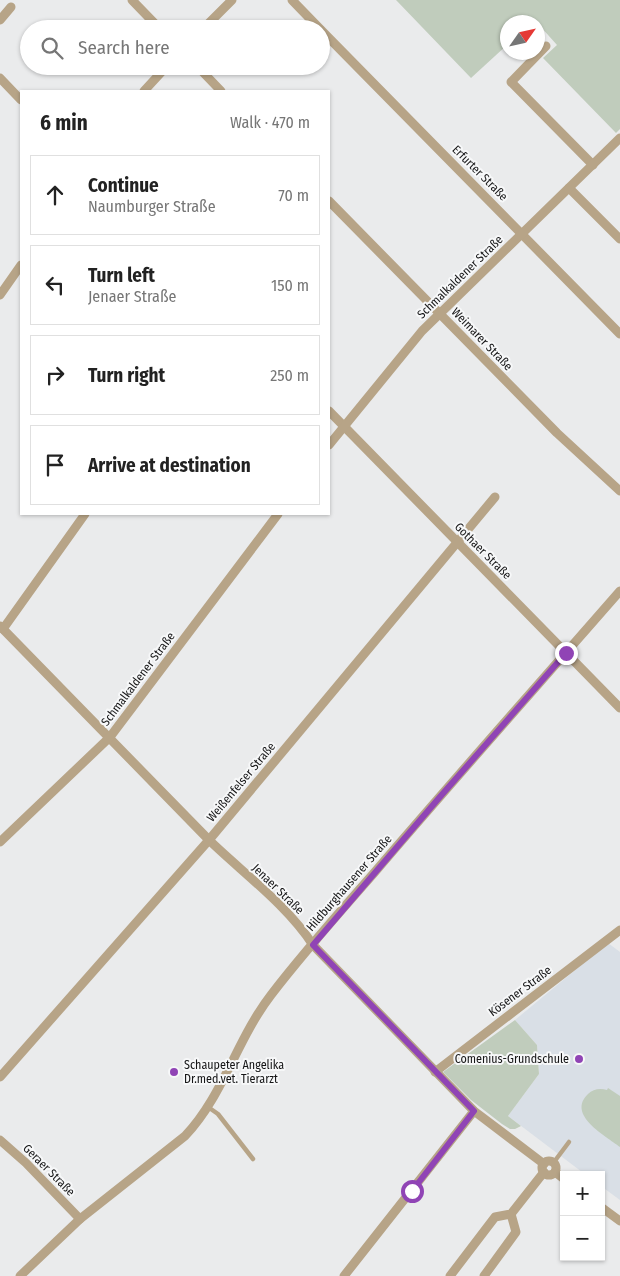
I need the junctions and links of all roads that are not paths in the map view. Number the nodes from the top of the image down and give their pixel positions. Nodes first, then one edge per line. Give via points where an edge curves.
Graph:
1 (132, 0) edge
2 (232, 0) edge
3 (292, 0) edge
4 (11, 7) dead end
5 (0, 20) edge
6 (151, 20) edge
7 (212, 20) edge
8 (312, 20) edge
9 (330, 38) edge
10 (546, 46) dead end
11 (158, 75) edge
12 (206, 75) edge
13 (0, 78) edge
14 (145, 90) edge
15 (220, 90) edge
16 (20, 99) edge
17 (620, 138) edge
18 (593, 165) junction
19 (569, 188) junction
20 (330, 202) edge
21 (522, 234) junction
22 (620, 239) edge
23 (20, 266) edge
24 (0, 295) edge
25 (440, 314) junction
26 (620, 334) edge
27 (330, 412) edge
28 (343, 426) junction
29 (330, 444) edge
30 (620, 491) edge
31 (495, 497) dead end
32 (84, 515) edge
33 (277, 515) edge
34 (457, 543) junction
35 (620, 591) edge
36 (2, 628) edge
37 (566, 653) junction
38 (620, 708) edge
39 (110, 737) junction
40 (209, 840) junction
41 (0, 842) edge
42 (620, 930) edge
43 (313, 945) junction
44 (435, 1072) junction
45 (0, 1077) edge
46 (208, 1107) junction
47 (474, 1111) junction
48 (0, 1140) edge
49 (569, 1142) dead end
50 (253, 1159) dead end
51 (554, 1167) junction
52 (544, 1168) junction
53 (560, 1174) edge
54 (605, 1210) edge
55 (512, 1214) junction
56 (80, 1219) junction
57 (620, 1221) edge
58 (20, 1276) edge
59 (344, 1276) edge
60 (450, 1276) edge
61 (484, 1276) edge

1 - 6 street
2 - 7 street
3 - 8 street, Erfurter Straße
4 - 5 street
9 - 21 street, Erfurter Straße
10 - 18 street via 511,82
11 - 14 street
12 - 15 street
13 - 16 street
17 - 18 street, Schmalkaldener Straße
18 - 19 street, Schmalkaldener Straße
19 - 21 street, Schmalkaldener Straße
19 - 22 street
20 - 25 street, Weimarer Straße
21 - 25 street, Schmalkaldener Straße
21 - 26 street, Erfurter Straße
23 - 24 street
25 - 28 street, Schmalkaldener Straße
25 - 30 street, Weimarer Straße via 556,433
27 - 28 street, Gothaer Straße
28 - 29 street, Schmalkaldener Straße
28 - 34 street, Gothaer Straße
31 - 34 street, Weißenfelser Straße
32 - 36 street
33 - 39 street, Schmalkaldener Straße
34 - 37 street, Gothaer Straße
34 - 40 street, Weißenfelser Straße
35 - 37 street, Hildburghausener Straße
36 - 39 street, Jenaer Straße
37 - 38 street, Gothaer Straße
37 - 43 street, Hildburghausener Straße
39 - 40 street, Jenaer Straße
39 - 41 street, Schmalkaldener Straße
40 - 43 street, Jenaer Straße via 250,876
40 - 45 street, Weißenfelser Straße
42 - 44 street, Kösener Straße
43 - 44 street, Jenaer Straße
43 - 46 street, Hildburghausener Straße via 270,995
44 - 47 street, Jenaer Straße
46 - 50 lane via 218,1114
46 - 56 street, Hildburghausener Straße via 185,1136
47 - 52 street, Jenaer Straße
47 - 59 street
48 - 56 street, Geraer Straße
49 - 51 lane
51 - 52 street via 549,1175
51 - 53 street
52 - 55 street
54 - 57 street
55 - 60 street via 495,1217
55 - 61 street via 516,1232
56 - 58 street, Hildburghausener Straße

